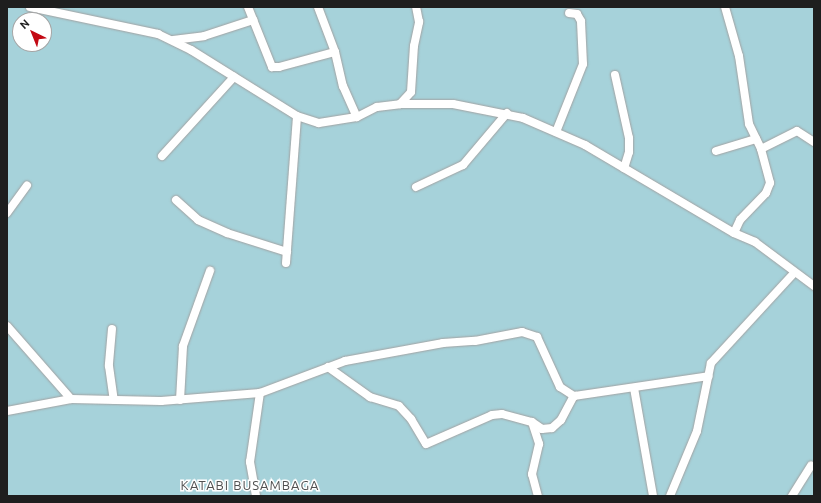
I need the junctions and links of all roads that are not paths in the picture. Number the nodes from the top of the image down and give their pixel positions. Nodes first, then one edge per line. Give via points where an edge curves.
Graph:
1 (30, 7) edge
2 (248, 7) edge
3 (318, 7) edge
4 (416, 7) edge
5 (725, 7) edge
6 (53, 10) edge
7 (569, 13) dead end
8 (253, 20) junction
9 (172, 40) junction
10 (334, 52) junction
11 (615, 75) dead end
12 (234, 77) junction
13 (400, 104) junction
14 (507, 113) junction
15 (297, 116) junction
16 (357, 117) junction
17 (556, 132) junction
18 (756, 139) junction
19 (814, 142) edge
20 (761, 149) junction
21 (716, 151) dead end
22 (162, 156) dead end
23 (624, 168) junction
24 (27, 185) dead end
25 (416, 188) dead end
26 (176, 200) dead end
27 (7, 213) edge
28 (734, 233) junction
29 (287, 252) junction
30 (286, 263) dead end
31 (210, 271) dead end
32 (794, 272) junction
33 (814, 286) edge
34 (8, 328) edge
35 (112, 329) dead end
36 (328, 367) junction
37 (709, 376) junction
38 (634, 388) junction
39 (260, 393) junction
40 (574, 396) junction
41 (71, 399) junction
42 (114, 400) junction
43 (180, 400) junction
44 (7, 411) edge
45 (532, 422) junction
46 (813, 464) edge
47 (256, 496) edge
48 (538, 496) edge
49 (653, 496) edge
50 (670, 496) edge
51 (792, 496) edge

1 - 6 street
2 - 8 street
3 - 10 street
4 - 13 street via 419,22 414,46 411,92
5 - 18 street via 741,63 749,124
6 - 9 street via 158,34
7 - 17 street via 577,14 582,21 583,64
8 - 9 street via 204,36
8 - 10 street via 272,67
9 - 12 street
10 - 16 street via 342,86
11 - 23 street via 629,138 629,152
12 - 15 street
12 - 22 street
13 - 14 street via 453,104
13 - 16 street via 377,107
14 - 17 street
14 - 25 street via 463,165
15 - 16 street via 320,123
15 - 29 street
17 - 23 street
18 - 20 street
18 - 21 street
19 - 20 street via 797,131
20 - 28 street via 770,183 766,193 740,220
23 - 28 street
24 - 27 street
26 - 29 street via 198,220 227,233
28 - 32 street via 768,250
29 - 30 street
31 - 43 street via 183,346
32 - 33 street
32 - 37 street via 764,307 721,350 712,363
34 - 41 street
35 - 42 street via 108,366
36 - 39 street
36 - 40 street via 345,361 443,343 475,341 522,332 537,337 560,387
36 - 45 street via 370,398 399,406 410,418 426,444 492,415 502,414
37 - 38 street
37 - 50 street via 697,431
38 - 40 street
38 - 49 street
39 - 43 street
39 - 47 street via 250,462
40 - 45 street via 561,420 552,428 542,429
41 - 42 street
41 - 44 street
42 - 43 street
45 - 48 street via 539,444 532,474
46 - 51 street

